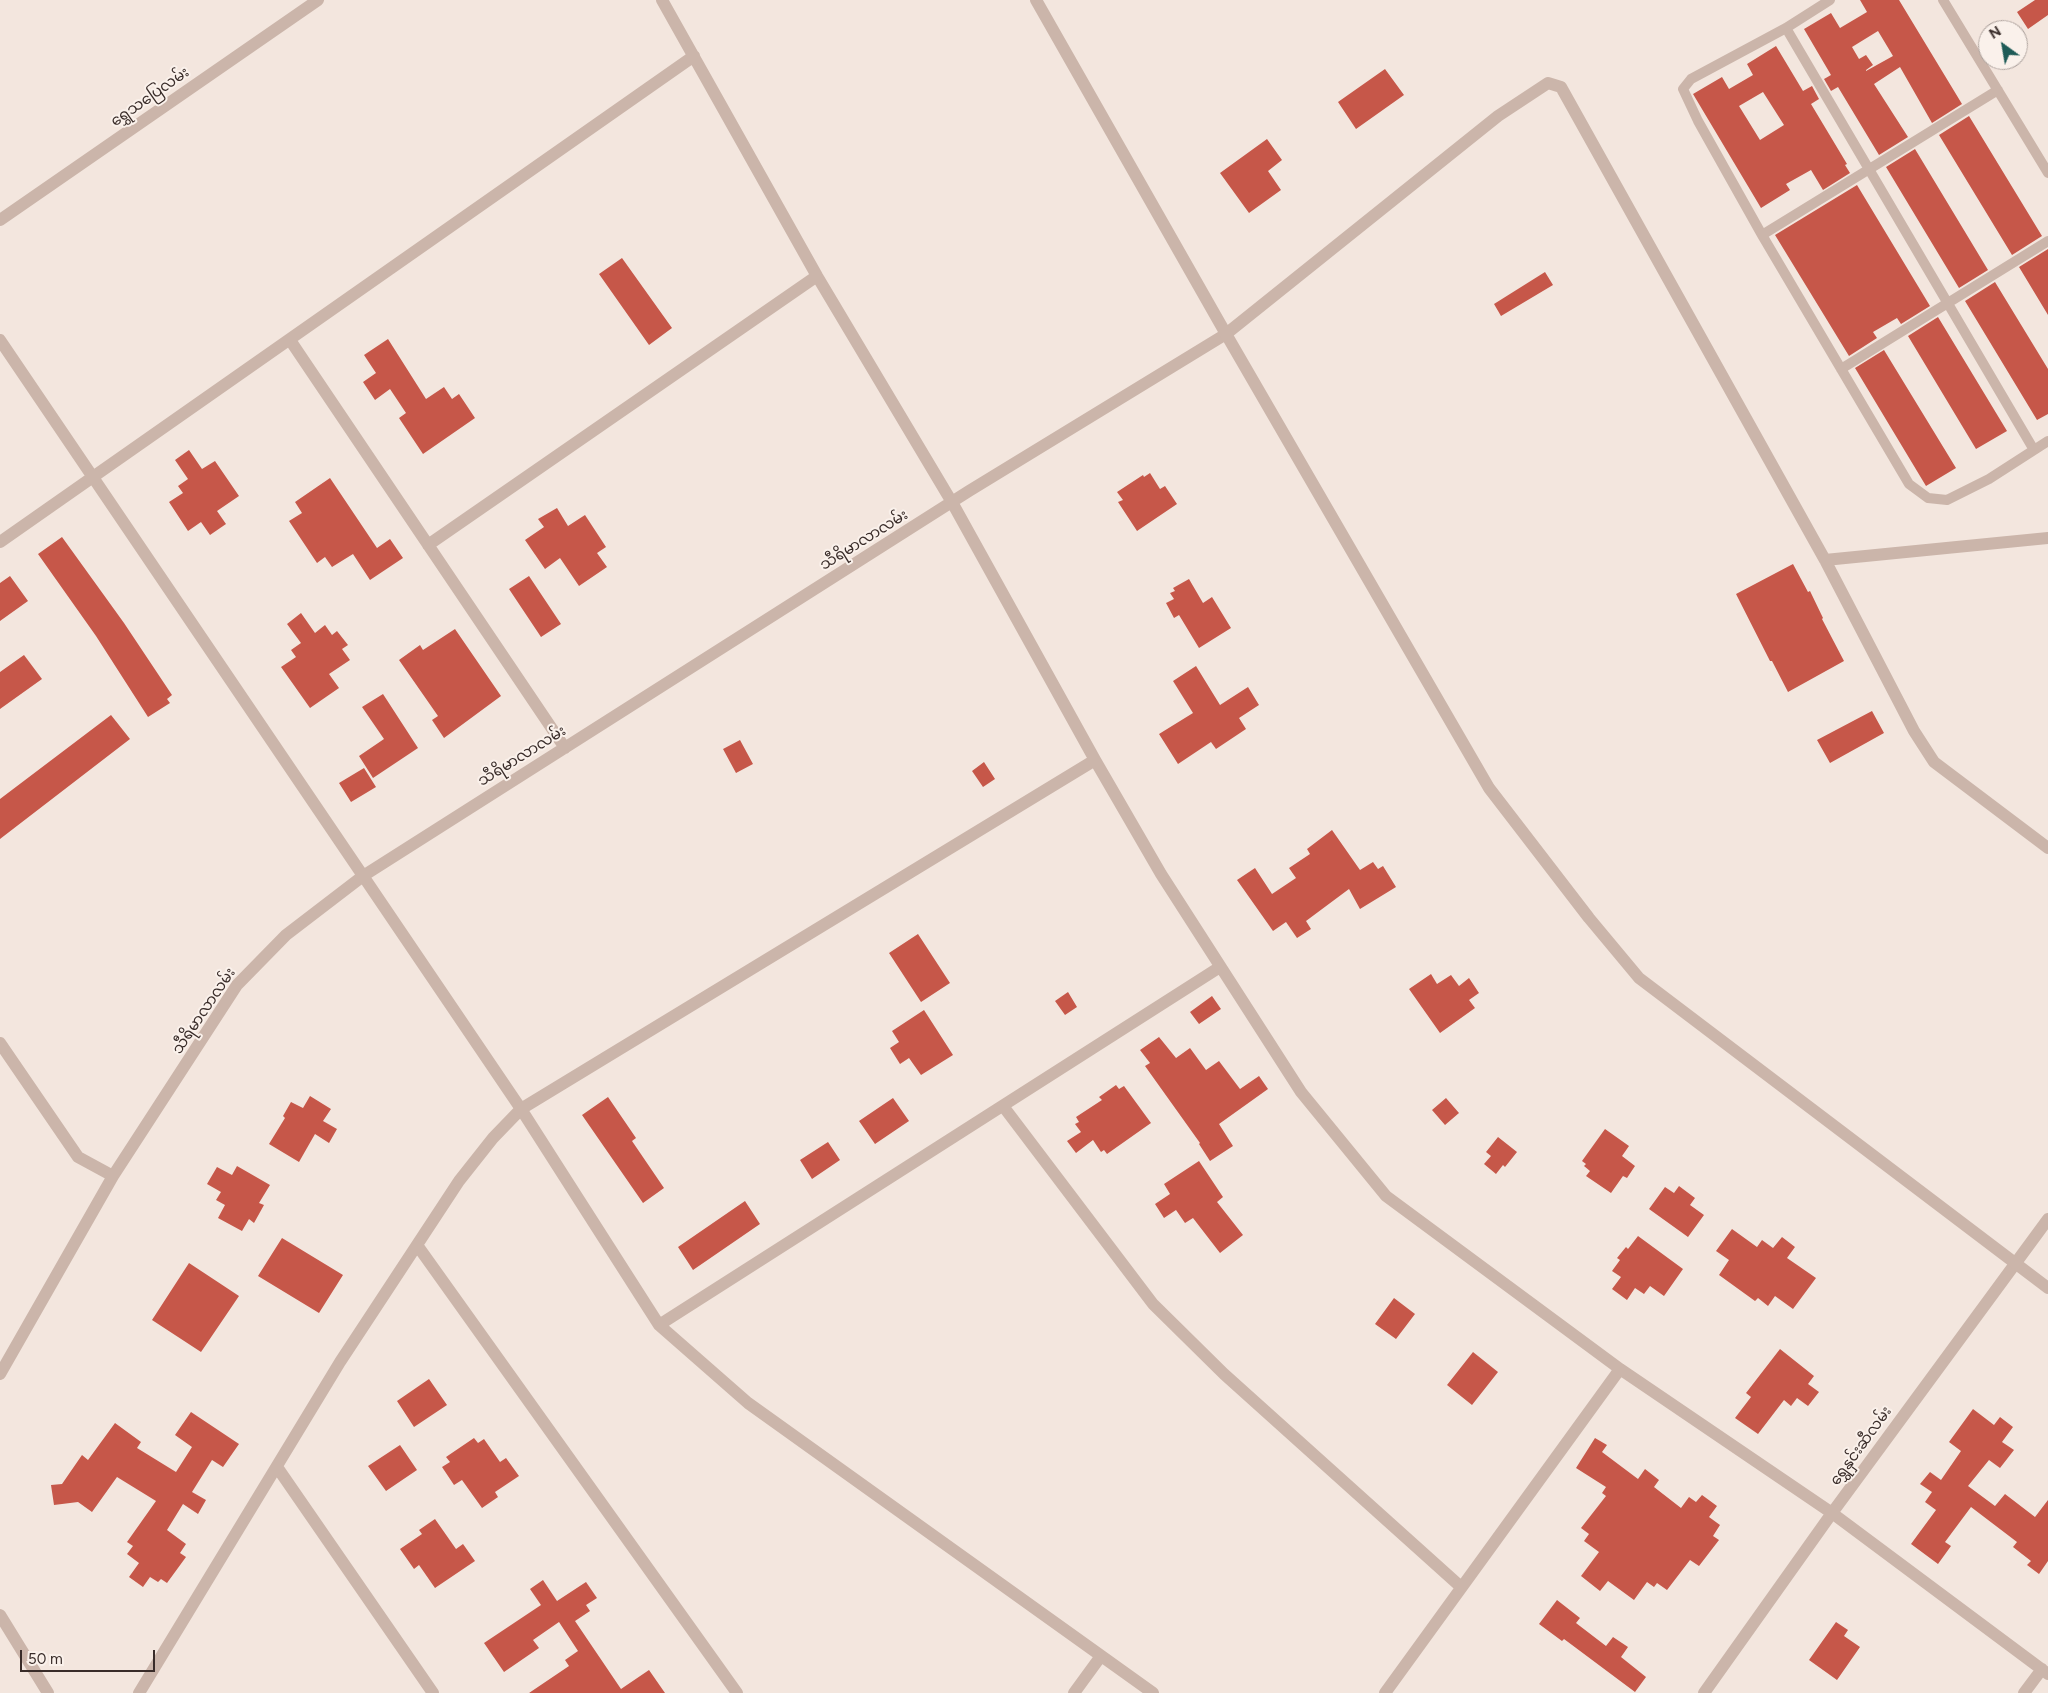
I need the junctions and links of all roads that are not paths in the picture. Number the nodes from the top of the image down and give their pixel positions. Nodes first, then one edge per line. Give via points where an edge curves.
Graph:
1 (318, 0) edge
2 (662, 0) edge
3 (1036, 0) edge
4 (1830, 0) edge
5 (1943, 0) edge
6 (1786, 28) junction
7 (694, 56) junction
8 (1998, 90) junction
9 (1868, 169) junction
10 (2048, 173) edge
11 (0, 220) edge
12 (1762, 235) junction
13 (2048, 241) edge
14 (817, 276) junction
15 (1946, 304) junction
16 (1226, 334) junction
17 (0, 340) edge
18 (290, 340) junction
19 (1841, 369) junction
20 (2048, 441) edge
21 (2034, 450) junction
22 (93, 477) junction
23 (953, 504) junction
24 (2048, 538) edge
25 (0, 542) edge
26 (428, 545) junction
27 (1825, 560) junction
28 (565, 748) junction
29 (1095, 760) junction
30 (2048, 848) edge
31 (363, 876) junction
32 (1220, 967) junction
33 (0, 1043) edge
34 (1003, 1106) junction
35 (521, 1109) junction
36 (113, 1176) junction
37 (2048, 1219) edge
38 (417, 1245) junction
39 (2015, 1265) junction
40 (2048, 1288) edge
41 (659, 1325) junction
42 (1620, 1369) junction
43 (0, 1374) edge
44 (277, 1467) junction
45 (1832, 1513) junction
46 (1461, 1587) junction
47 (0, 1615) edge
48 (1100, 1656) junction
49 (2045, 1672) edge
50 (48, 1693) edge
51 (139, 1693) edge
52 (433, 1693) edge
53 (737, 1693) edge
54 (1074, 1693) edge
55 (1153, 1693) edge
56 (1385, 1693) edge
57 (1704, 1693) edge
58 (2024, 1693) edge

1 - 11 street, ရွှေသပြေလမ်း
2 - 7 street
3 - 16 street
4 - 6 lane
5 - 8 lane
6 - 9 lane
6 - 12 lane via 1690,79 1683,89
7 - 14 street
7 - 18 street
8 - 9 lane
8 - 10 lane
9 - 12 lane
9 - 15 lane
12 - 19 lane
13 - 15 lane
14 - 23 street
14 - 26 street
15 - 19 lane
15 - 21 lane
16 - 23 street, သီရိမာလာလမ်း
16 - 27 street, သီရိမာလာလမ်း via 1498,116 1548,83 1561,87
16 - 39 street via 1489,788 1639,978
17 - 22 street
18 - 22 street
18 - 26 street
19 - 21 lane via 1909,484 1928,498 1947,500 1989,479
20 - 21 lane
22 - 25 street
22 - 31 street
23 - 28 street, သီရိမာလာလမ်း
23 - 29 street
24 - 27 street
26 - 28 street
27 - 30 street via 1914,731 1934,762
28 - 31 street, သီရိမာလာလမ်း
29 - 32 street
29 - 35 street
31 - 35 street
31 - 36 street, သီရိမာလာလမ်း via 286,935 237,985
32 - 34 street
32 - 42 street via 1301,1092 1386,1196
33 - 36 street via 78,1158
34 - 41 street
34 - 46 street via 1154,1304 1224,1374
35 - 38 street via 459,1181
35 - 41 street
36 - 43 street, သီရိမာလာလမ်း
37 - 39 street, ရွှေနှင်းဆီလမ်း
38 - 44 street via 340,1362
38 - 53 street
39 - 40 street
39 - 45 street, ရွှေနှင်းဆီလမ်း
41 - 48 street via 748,1403
42 - 45 street
42 - 46 street
44 - 51 street
44 - 52 street
45 - 49 street
45 - 57 street, ရွှေနှင်းဆီလမ်း
46 - 56 street
47 - 50 street
48 - 54 street
48 - 55 street
49 - 58 street

